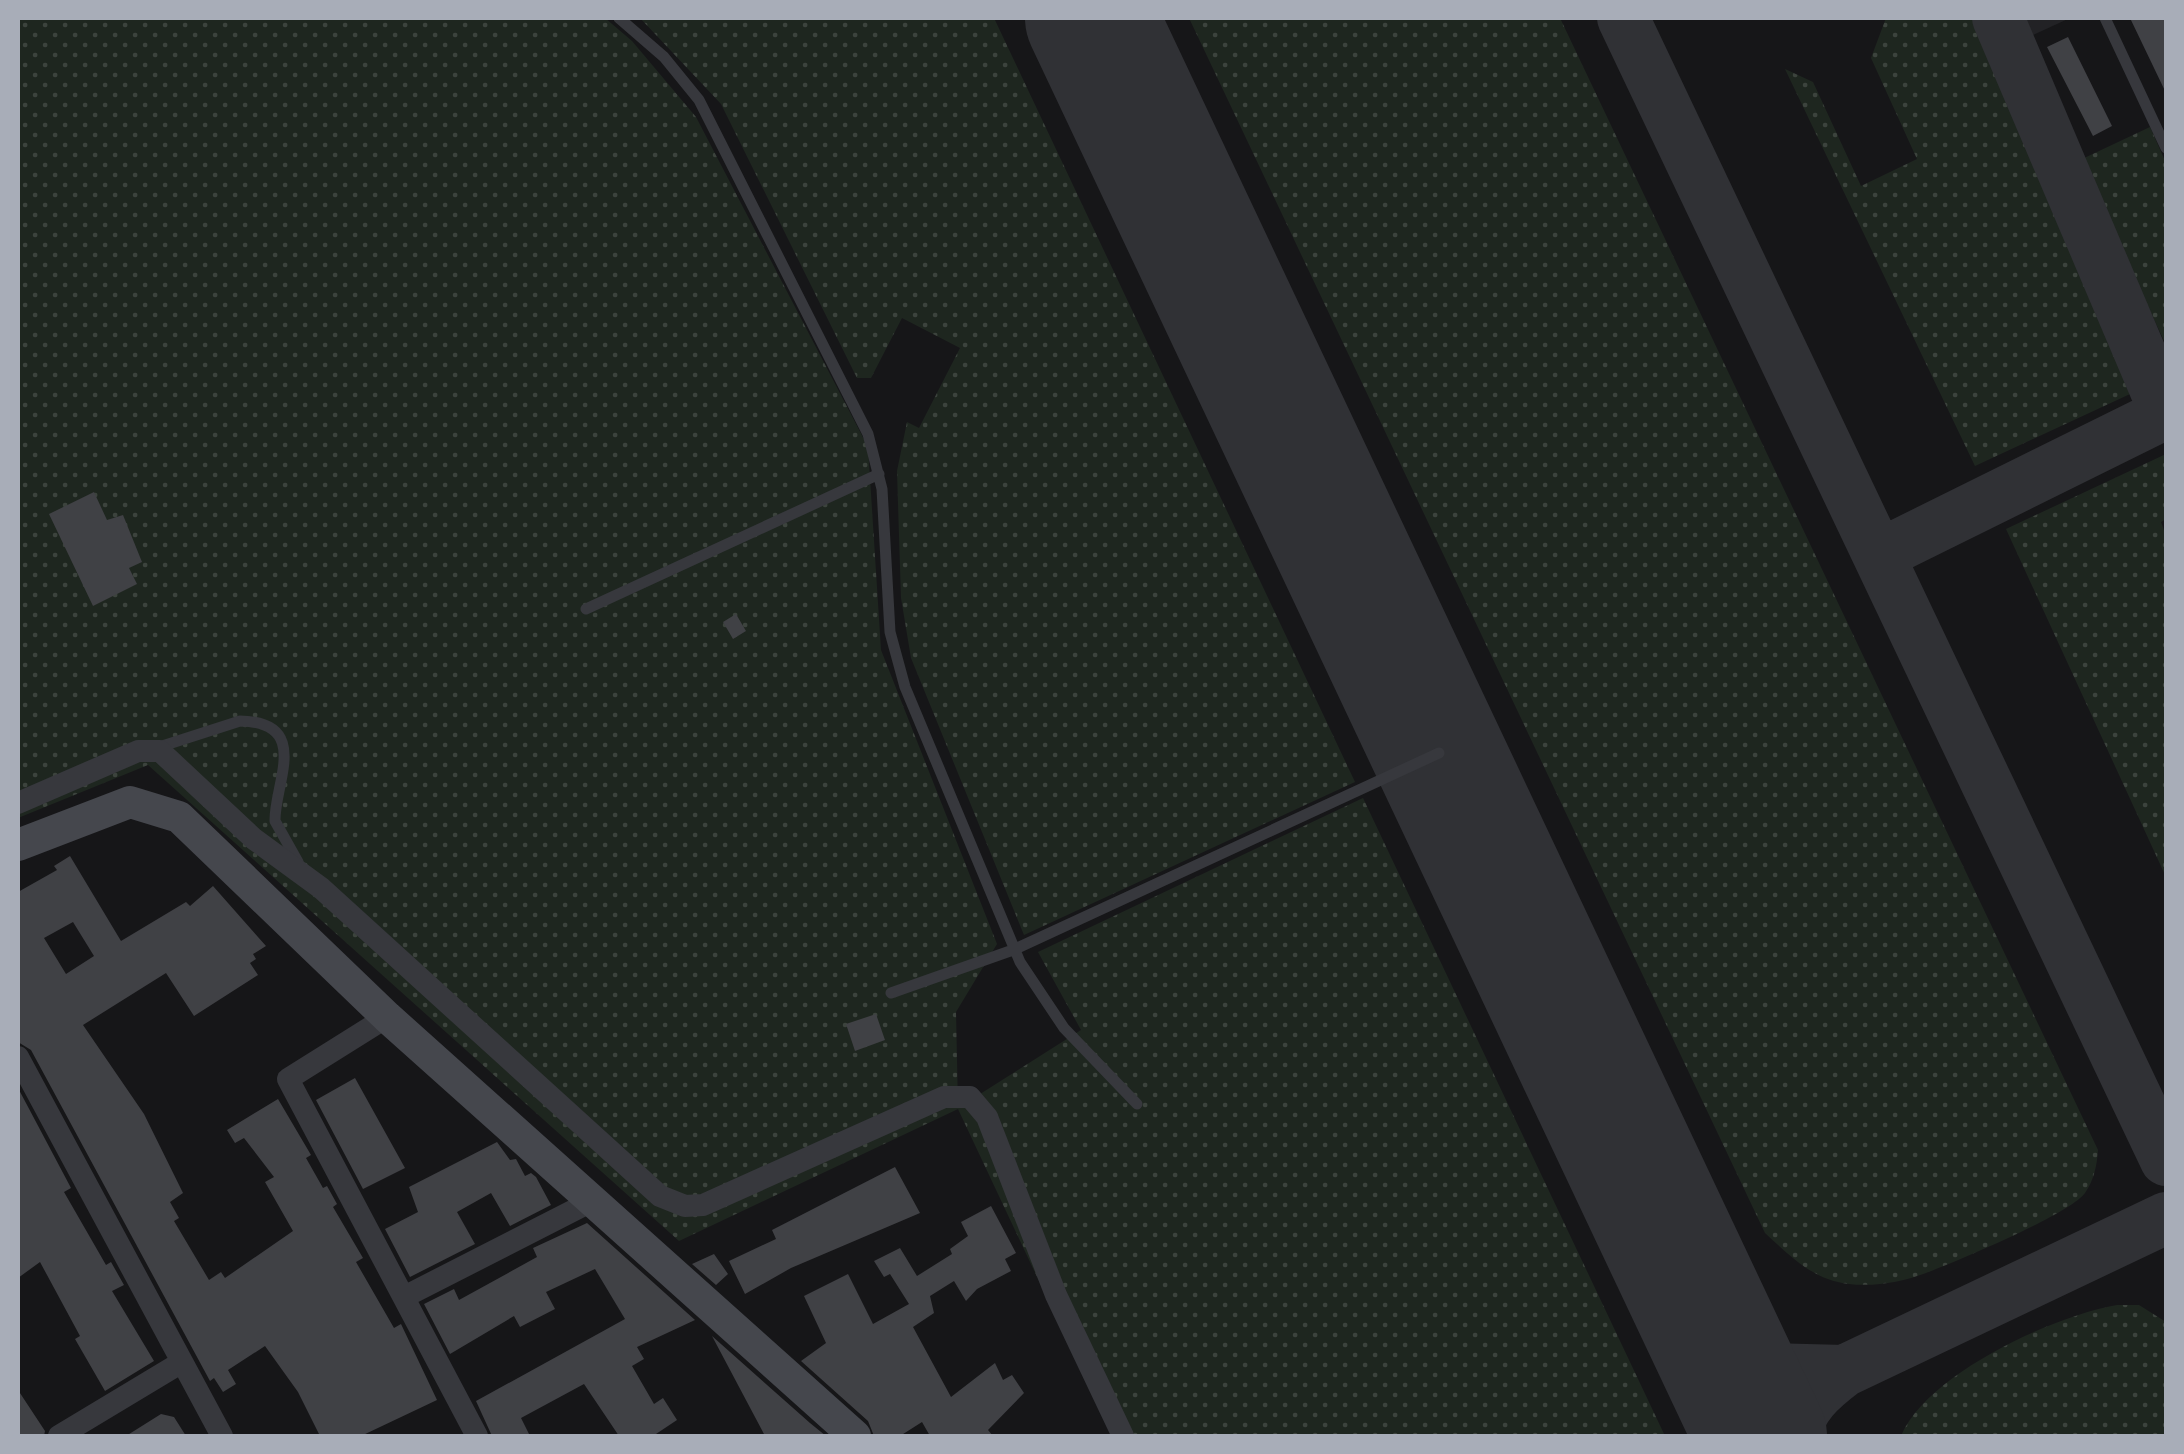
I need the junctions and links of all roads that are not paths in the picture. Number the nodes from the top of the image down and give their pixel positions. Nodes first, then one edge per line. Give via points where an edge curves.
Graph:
1 (619, 18) edge
2 (2105, 18) edge
3 (2166, 148) edge
4 (880, 474) junction
5 (586, 610) dead end
6 (153, 749) junction
7 (1438, 753) dead end
8 (18, 803) edge
9 (18, 846) edge
10 (308, 878) junction
11 (1013, 950) junction
12 (892, 993) dead end
13 (387, 1017) junction
14 (18, 1057) edge
15 (1137, 1104) dead end
16 (592, 1201) junction
17 (404, 1298) junction
18 (182, 1362) junction
19 (468, 1434) edge
20 (59, 1436) edge
21 (222, 1436) edge
22 (855, 1436) edge
23 (1123, 1436) edge

1 - 4 lane via 682,77 714,124 860,415
2 - 3 lane
4 - 5 lane
4 - 11 lane via 893,651
6 - 8 street
6 - 10 street
6 - 10 lane via 240,722 275,733 287,768 275,821
7 - 11 lane
9 - 13 street via 130,802 179,817
10 - 23 street via 660,1196 677,1204 703,1205 944,1097 970,1097 988,1118 1056,1295
11 - 12 lane
11 - 15 lane via 1064,1028
13 - 16 street
13 - 17 street via 288,1080
14 - 18 street
16 - 17 street
16 - 22 street
17 - 19 street
18 - 20 street
18 - 21 street

